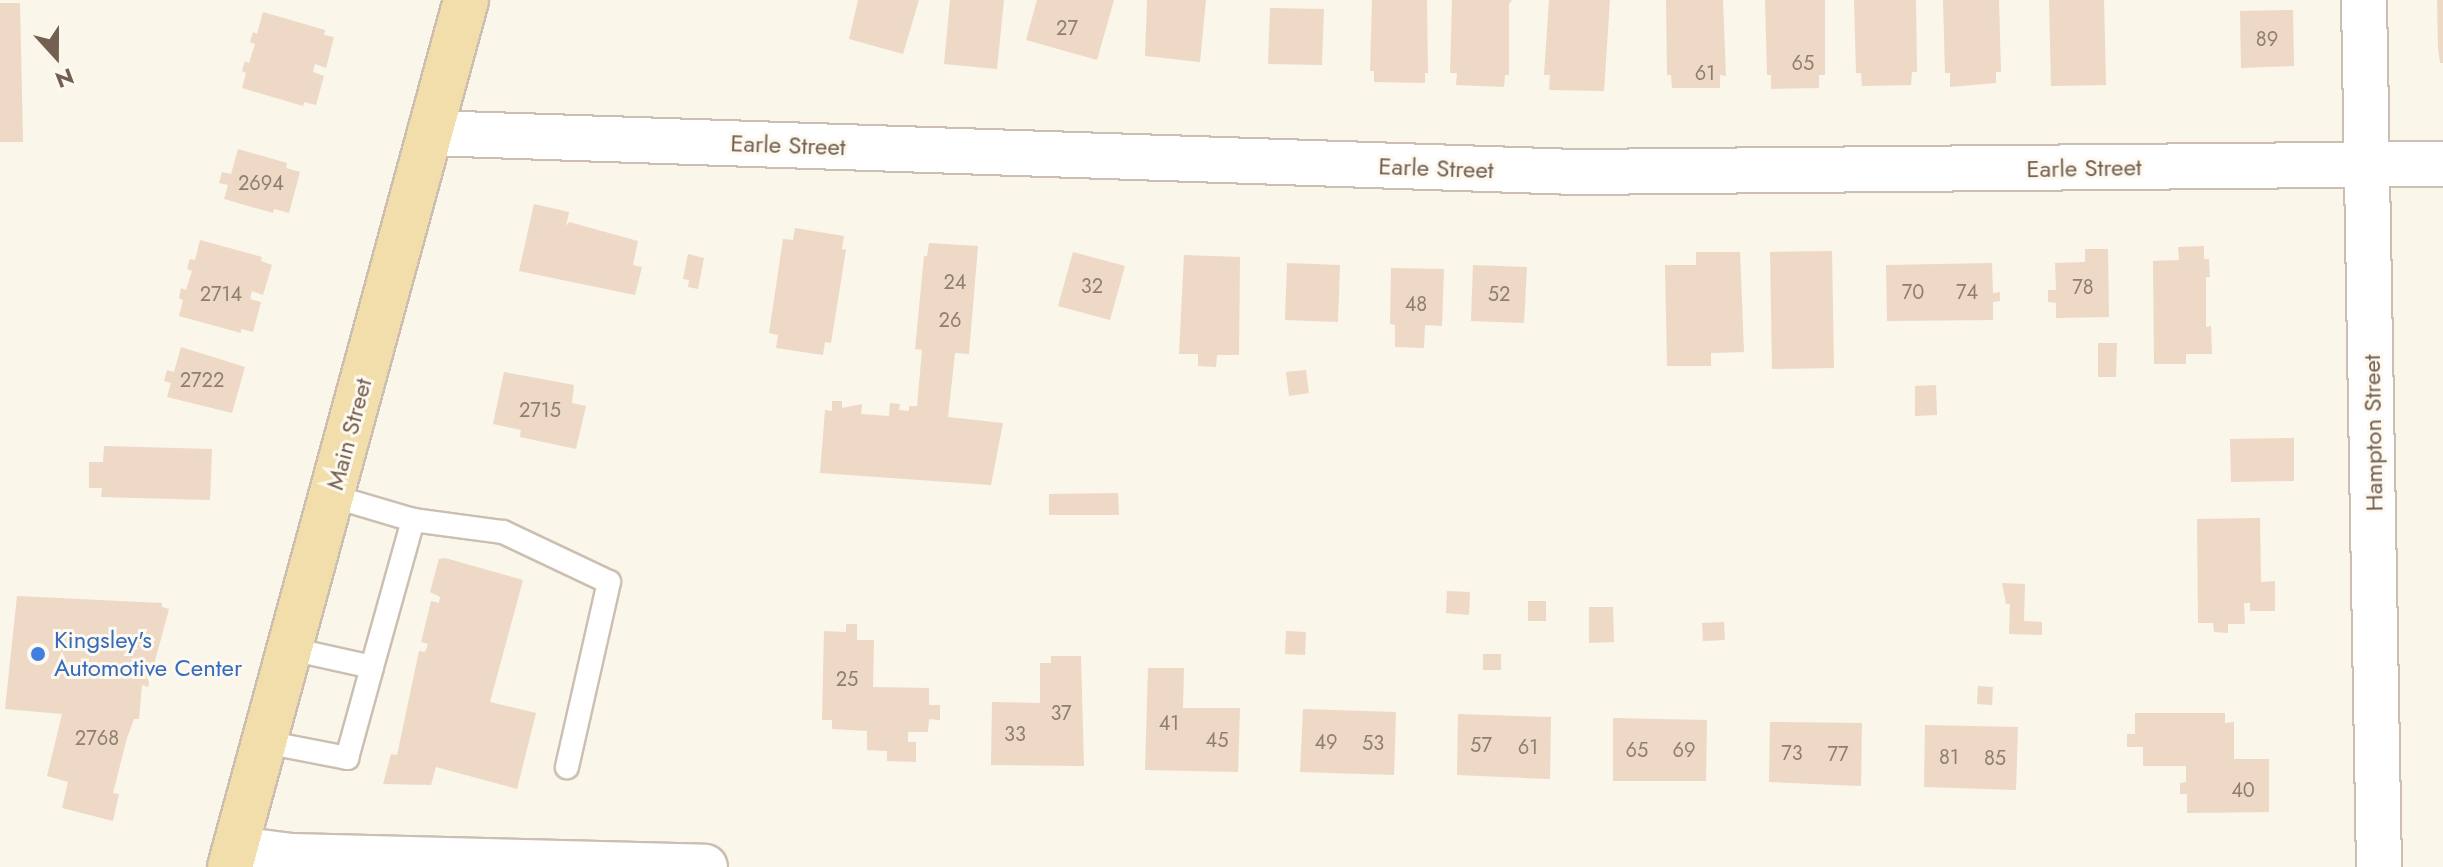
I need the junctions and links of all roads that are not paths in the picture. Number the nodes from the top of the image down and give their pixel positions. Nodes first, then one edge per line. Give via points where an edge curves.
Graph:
1 (466, 0) edge
2 (2364, 0) edge
3 (430, 133) junction
4 (2443, 164) edge
5 (2369, 165) junction
6 (332, 496) junction
7 (413, 520) junction
8 (291, 649) junction
9 (372, 667) junction
10 (265, 742) junction
11 (567, 767) dead end
12 (234, 858) edge
13 (705, 867) edge
14 (2379, 867) edge

1 - 3 main road, Main Street
2 - 5 street, Hampton Street
3 - 5 street, Earle Street via 1575,172
3 - 6 main road, Main Street
4 - 5 street, Earle Street
5 - 14 street, Hampton Street
6 - 7 lane
6 - 8 main road, Main Street
7 - 9 lane
7 - 11 lane via 503,532 609,582
8 - 9 lane
8 - 10 main road, Main Street
9 - 10 lane via 347,758
10 - 12 main road, Main Street
12 - 13 street

